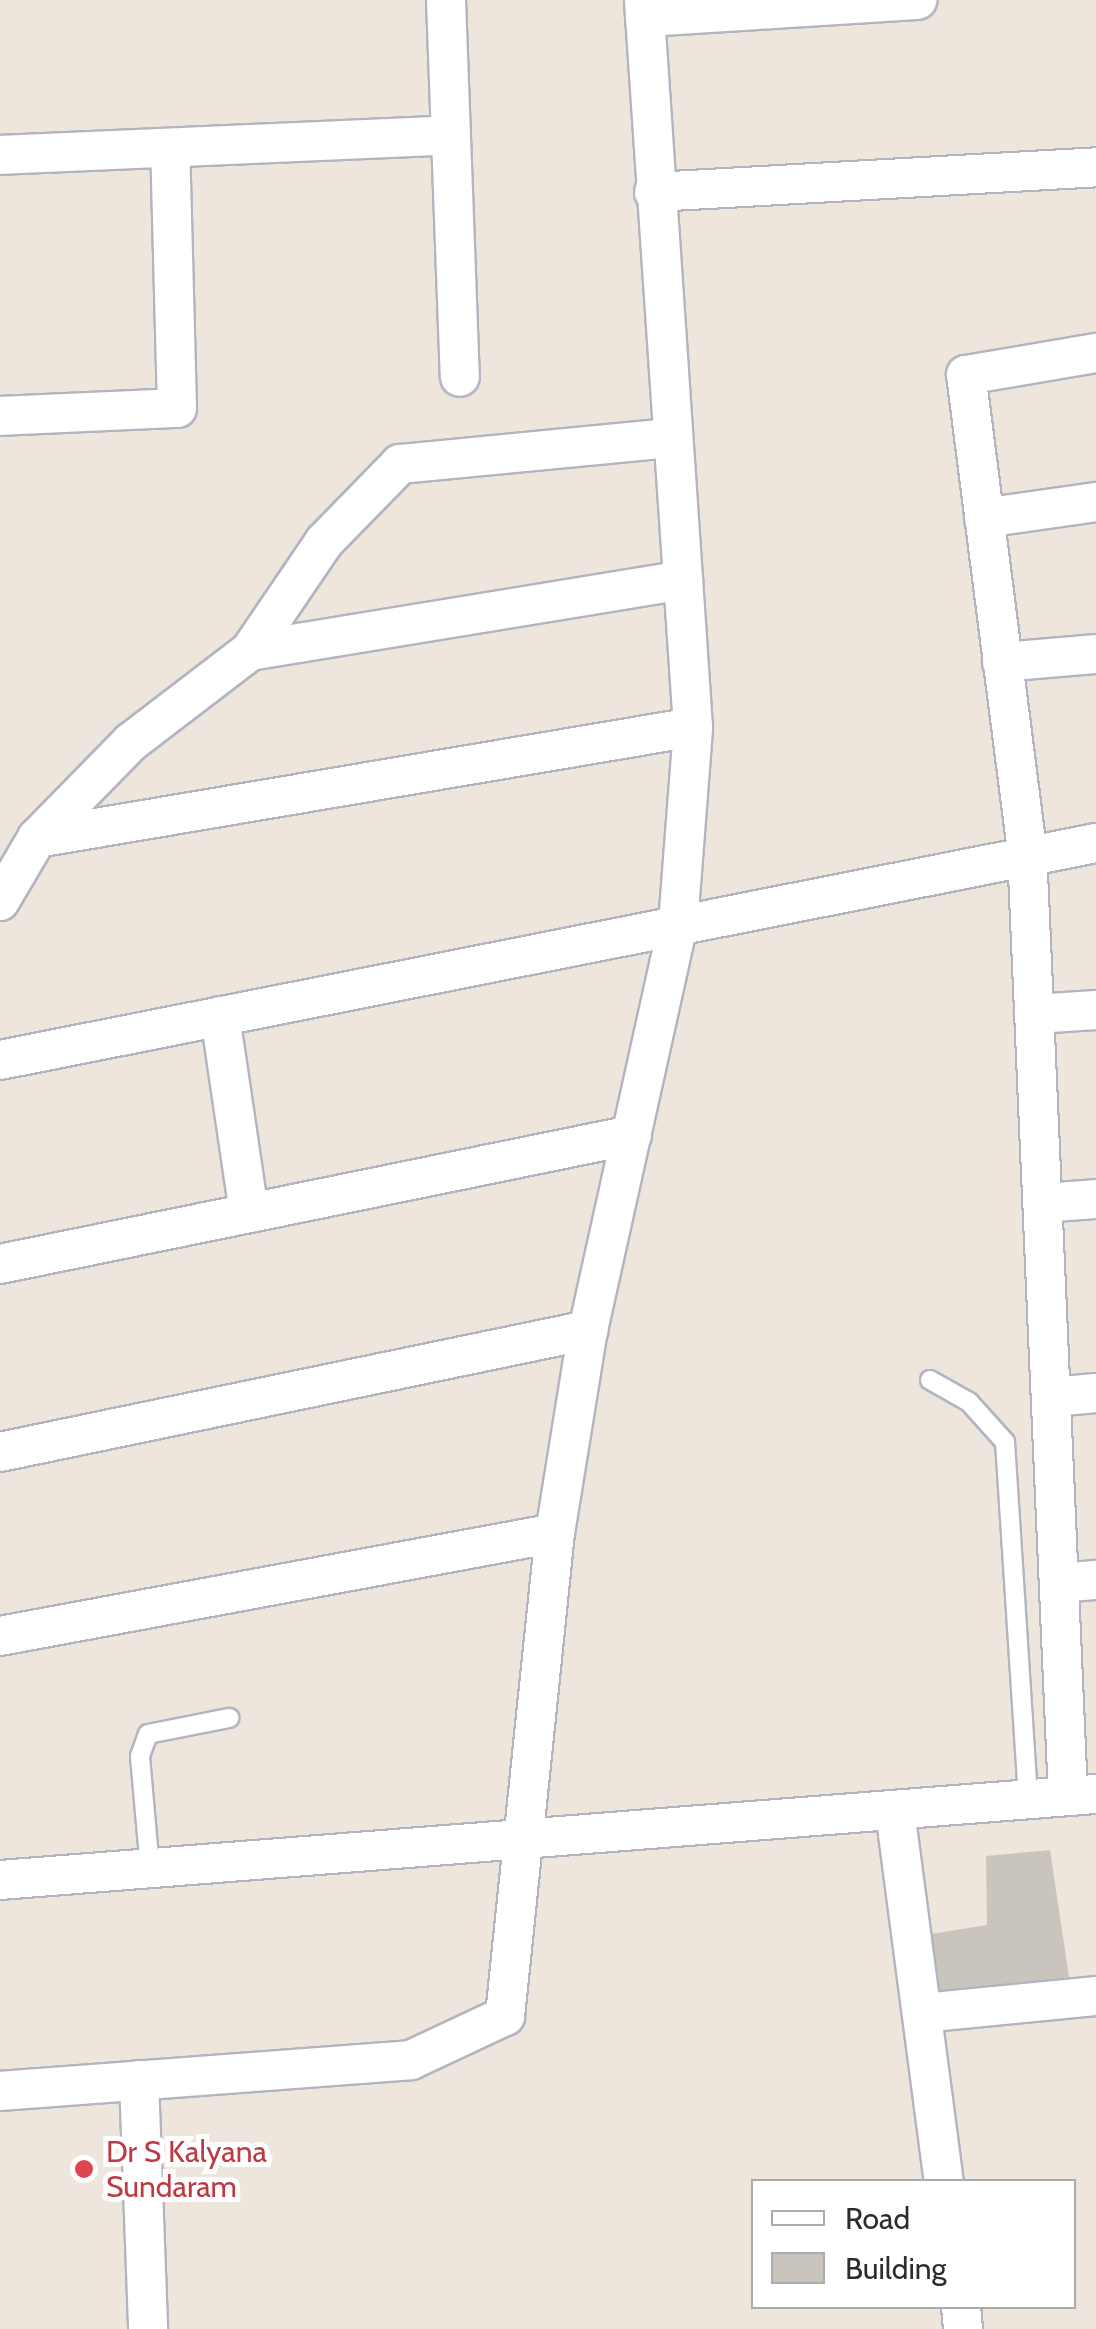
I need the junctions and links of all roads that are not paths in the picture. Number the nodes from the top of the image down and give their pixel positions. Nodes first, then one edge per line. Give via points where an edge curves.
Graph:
1 (446, 0) edge
2 (917, 0) edge
3 (645, 8) edge
4 (451, 135) junction
5 (170, 148) junction
6 (0, 155) edge
7 (1096, 167) edge
8 (654, 192) junction
9 (1096, 353) edge
10 (460, 377) dead end
11 (0, 416) edge
12 (672, 438) junction
13 (1096, 502) edge
14 (984, 518) junction
15 (683, 580) junction
16 (250, 651) junction
17 (1096, 654) edge
18 (1002, 662) junction
19 (693, 727) junction
20 (36, 838) junction
21 (1096, 843) edge
22 (1027, 850) junction
23 (0, 901) edge
24 (678, 924) junction
25 (1096, 1010) edge
26 (1034, 1014) junction
27 (220, 1016) junction
28 (0, 1060) edge
29 (632, 1135) junction
30 (1096, 1199) edge
31 (1044, 1203) junction
32 (249, 1213) junction
33 (0, 1264) edge
34 (588, 1330) junction
35 (930, 1380) dead end
36 (1096, 1394) edge
37 (1052, 1397) junction
38 (0, 1452) edge
39 (555, 1533) junction
40 (1078, 1582) edge
41 (0, 1636) edge
42 (229, 1718) dead end
43 (1082, 1795) edge
44 (1028, 1800) junction
45 (896, 1811) junction
46 (522, 1841) junction
47 (150, 1869) junction
48 (0, 1880) edge
49 (1096, 1996) edge
50 (922, 2013) junction
51 (139, 2080) junction
52 (0, 2091) edge
53 (944, 2179) edge
54 (148, 2329) edge

1 - 4 street
2 - 3 street
3 - 8 street
4 - 5 street
4 - 10 street
5 - 6 street
5 - 11 street via 178,408
7 - 8 street
8 - 12 street
9 - 14 street via 966,375
12 - 15 street
12 - 16 street via 400,464 324,542
13 - 14 street
14 - 18 street
15 - 16 street
15 - 19 street
16 - 20 street via 131,742
17 - 18 street
18 - 22 street
19 - 20 street
19 - 24 street
20 - 23 street
21 - 22 street
22 - 24 street
22 - 26 street
24 - 27 street
24 - 29 street
25 - 26 street
26 - 31 street
27 - 28 street
27 - 32 street
29 - 32 street
29 - 34 street
30 - 31 street
31 - 37 street
32 - 33 street
34 - 38 street
34 - 39 street
35 - 44 lane via 969,1402 1005,1442
36 - 37 street
37 - 40 street
39 - 41 street
39 - 46 street
40 - 43 street
42 - 47 lane via 148,1734 140,1756
43 - 44 street
44 - 45 street
45 - 46 street
45 - 50 street
46 - 47 street
46 - 51 street via 505,2016 410,2060
47 - 48 street
49 - 50 street
50 - 53 street
51 - 52 street
51 - 54 street

